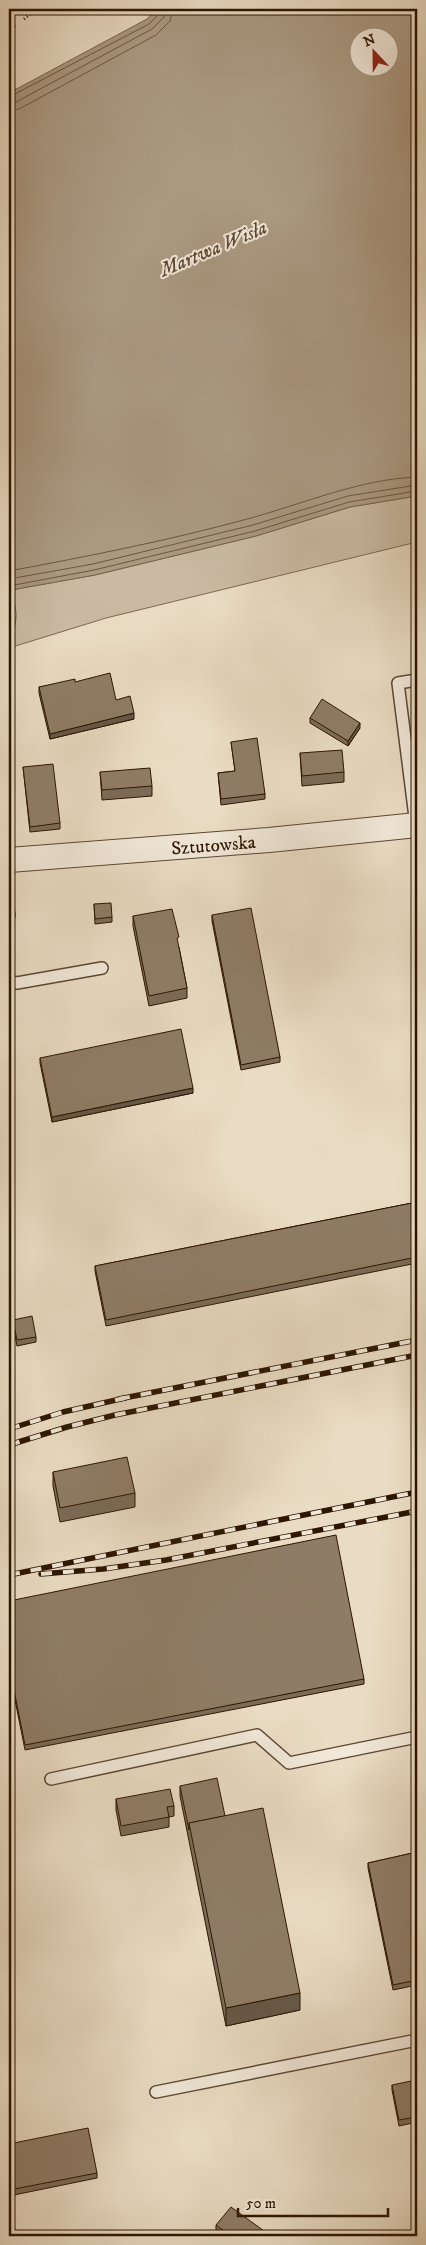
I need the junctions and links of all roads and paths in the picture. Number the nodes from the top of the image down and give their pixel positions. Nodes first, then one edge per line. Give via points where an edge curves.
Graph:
1 (417, 680) edge
2 (417, 825) edge
3 (9, 860) edge
4 (102, 968) dead end
5 (9, 981) edge
6 (417, 1737) edge
7 (50, 1779) dead end
8 (417, 2040) edge
9 (156, 2092) dead end

1 - 2 lane via 398,683
2 - 3 street, Sztutowska
4 - 5 lane via 17,983
6 - 7 lane via 289,1763 257,1735
8 - 9 lane

